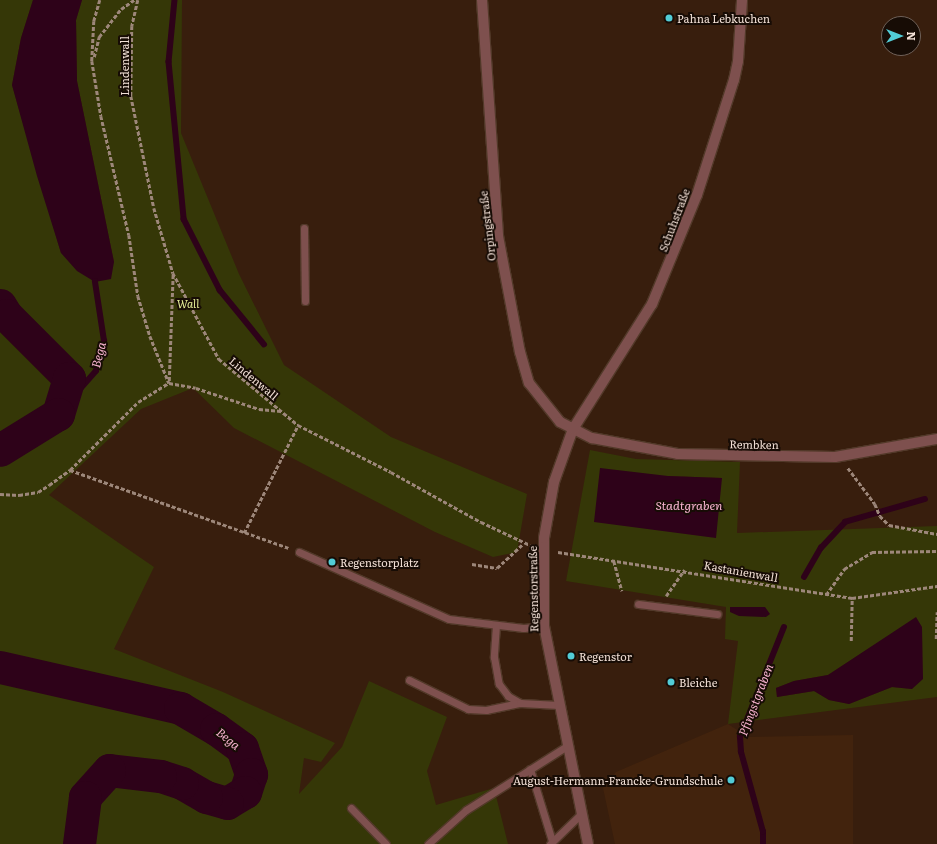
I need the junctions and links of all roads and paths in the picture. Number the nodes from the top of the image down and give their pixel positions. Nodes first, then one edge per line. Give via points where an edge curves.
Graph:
1 (100, 0) edge
2 (134, 0) edge
3 (138, 0) edge
4 (482, 0) edge
5 (742, 0) edge
6 (92, 61) junction
7 (304, 228) dead end
8 (173, 273) junction
9 (305, 301) dead end
10 (169, 383) junction
11 (281, 411) junction
12 (298, 425) junction
13 (573, 429) junction
14 (937, 439) edge
15 (835, 457) junction
16 (70, 470) junction
17 (0, 494) edge
18 (244, 533) junction
19 (937, 534) edge
20 (543, 549) junction
21 (937, 551) edge
22 (299, 552) joint
23 (614, 561) junction
24 (472, 564) dead end
25 (684, 570) junction
26 (937, 586) edge
27 (622, 591) dead end
28 (826, 595) junction
29 (665, 598) dead end
30 (852, 598) junction
31 (638, 604) dead end
32 (937, 612) edge
33 (717, 614) dead end
34 (496, 625) junction
35 (544, 626) junction
36 (936, 639) dead end
37 (851, 641) dead end
38 (409, 680) dead end
39 (520, 703) junction
40 (558, 705) junction
41 (567, 746) junction
42 (530, 769) junction
43 (351, 808) dead end
44 (581, 814) junction
45 (551, 842) edge
46 (386, 844) edge
47 (428, 844) edge
48 (588, 844) edge

1 - 6 path via 94,21
2 - 6 path via 121,10 99,37
3 - 8 path, Lindenwall via 132,26 131,96 154,208
4 - 13 street, Orpingstraße via 498,236 520,352 529,383 560,422
5 - 13 street, Schuhstraße via 738,61 734,80 697,195 652,304
6 - 10 path via 101,116 129,234 138,296 150,336
7 - 9 lane
8 - 10 path
8 - 11 path, Lindenwall via 219,359
10 - 11 path via 196,388 259,410
10 - 16 path via 138,402
11 - 12 path, Lindenwall
12 - 18 path
12 - 24 path, Lindenwall via 523,544 497,568
13 - 15 street, Rembken via 592,438 678,454
13 - 20 street, Regenstorstraße via 554,482
14 - 15 street, Rembken
15 - 19 path via 853,473 875,504 880,516 889,525
16 - 17 path via 38,492
16 - 18 path
18 - 22 path
20 - 23 path, Kastanienwall
20 - 35 street, Regenstorstraße
21 - 28 path via 872,552 844,569
22 - 34 lane via 449,619
23 - 25 path, Kastanienwall
23 - 27 path
25 - 28 path, Kastanienwall
25 - 29 path
26 - 30 path, Kastanienwall
28 - 30 path, Kastanienwall
30 - 37 path
31 - 33 lane
32 - 36 path
34 - 35 lane via 527,628
34 - 39 lane via 494,658 500,684 508,696
35 - 40 street, Regenstorstraße
38 - 39 lane via 468,709 486,710
39 - 40 lane
40 - 41 street, Regenstorstraße
41 - 42 lane
41 - 44 street, Regenstorstraße
42 - 45 lane
42 - 47 lane via 466,810
43 - 46 lane
44 - 45 lane
44 - 48 street, Regenstorstraße

